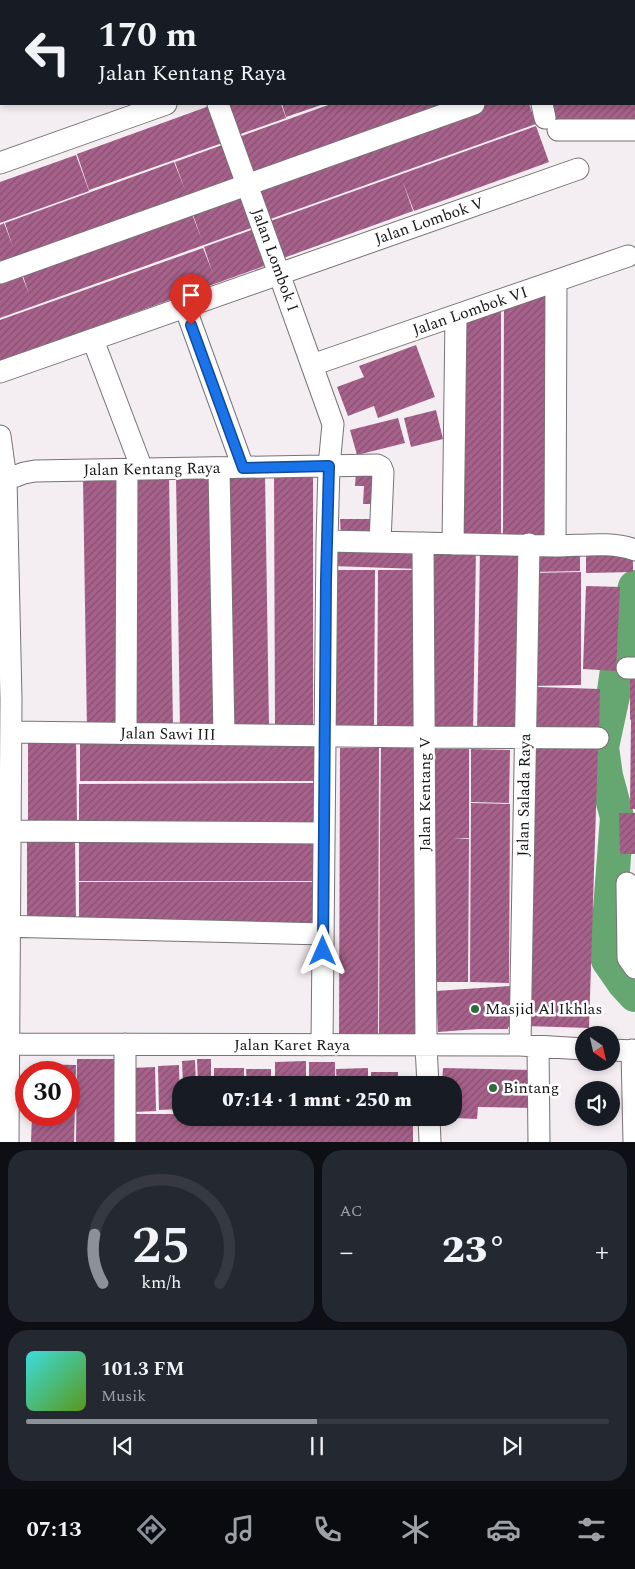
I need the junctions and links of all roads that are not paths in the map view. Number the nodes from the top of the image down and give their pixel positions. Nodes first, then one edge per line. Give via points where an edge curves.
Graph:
1 (163, 105) edge
2 (218, 105) edge
3 (471, 105) edge
4 (549, 117) edge
5 (635, 130) edge
6 (0, 162) edge
7 (578, 169) dead end
8 (247, 184) junction
9 (628, 256) dead end
10 (0, 272) edge
11 (280, 274) junction
12 (556, 281) junction
13 (185, 307) junction
14 (456, 316) junction
15 (93, 340) junction
16 (312, 366) junction
17 (0, 372) edge
18 (0, 436) edge
19 (329, 466) junction
20 (219, 468) junction
21 (243, 468) junction
22 (135, 470) junction
23 (3, 480) edge
24 (327, 541) junction
25 (380, 542) junction
26 (423, 543) junction
27 (453, 544) junction
28 (529, 544) junction
29 (556, 546) junction
30 (630, 548) edge
31 (6, 701) edge
32 (11, 732) junction
33 (126, 733) junction
34 (224, 735) junction
35 (325, 736) junction
36 (424, 738) junction
37 (525, 738) junction
38 (598, 738) dead end
39 (11, 831) junction
40 (324, 833) junction
41 (627, 882) dead end
42 (5, 926) edge
43 (323, 934) junction
44 (635, 968) edge
45 (5, 1044) edge
46 (125, 1044) junction
47 (322, 1045) junction
48 (426, 1046) junction
49 (529, 1046) junction
50 (575, 1049) edge
51 (626, 1050) edge
52 (428, 1076) edge
53 (429, 1126) edge
54 (8, 1142) edge
55 (125, 1142) edge
56 (430, 1142) edge
57 (539, 1142) edge
58 (634, 1142) edge

1 - 6 street
2 - 8 street, Jalan Lombok I
3 - 8 street
4 - 5 street
7 - 11 street, Jalan Lombok V
8 - 10 street
8 - 11 street, Jalan Lombok I
9 - 12 street, Jalan Lombok VI
11 - 13 street, Jalan Lombok V
11 - 16 street, Jalan Lombok I
12 - 14 street, Jalan Lombok VI
12 - 29 street
13 - 15 street, Jalan Lombok V
13 - 21 street
14 - 16 street, Jalan Lombok VI
14 - 27 street
15 - 17 street, Jalan Lombok V
15 - 22 street
16 - 19 street, Jalan Lombok I via 331,417 333,431
18 - 23 street
19 - 21 street, Jalan Kentang Raya
19 - 24 street, Jalan Lombok I
19 - 25 street, Jalan Kentang Raya via 373,464 381,467
20 - 21 street, Jalan Kentang Raya
20 - 22 street, Jalan Kentang Raya
20 - 34 street
22 - 23 street, Jalan Kentang Raya via 35,471
22 - 33 street
23 - 31 street
24 - 25 street
24 - 35 street, Jalan Lombok I
25 - 26 street
26 - 27 street
26 - 36 street, Jalan Kentang V
27 - 28 street
28 - 29 street
28 - 37 street, Jalan Salada Raya
29 - 30 street
31 - 32 street
32 - 33 street, Jalan Sawi III
32 - 39 street
33 - 34 street, Jalan Sawi III
34 - 35 street, Jalan Sawi III
35 - 36 street, Jalan Sawi III
35 - 40 street, Jalan Lombok I
36 - 37 street, Jalan Sawi III
36 - 48 street, Jalan Kentang V
37 - 38 street, Jalan Sawi III
37 - 49 street, Jalan Salada Raya
39 - 40 street
39 - 42 street
40 - 43 street, Jalan Lombok I
41 - 44 street via 628,958
42 - 43 street
42 - 45 street
43 - 47 street, Jalan Lombok I
45 - 46 street, Jalan Karet Raya
45 - 54 street
46 - 47 street, Jalan Karet Raya
46 - 55 street
47 - 48 street, Jalan Karet Raya
48 - 49 street, Jalan Karet Raya
48 - 52 street, Jalan Kentang V
49 - 50 street, Jalan Karet Raya
49 - 57 street, Jalan Salada Raya
51 - 58 street
53 - 56 street

